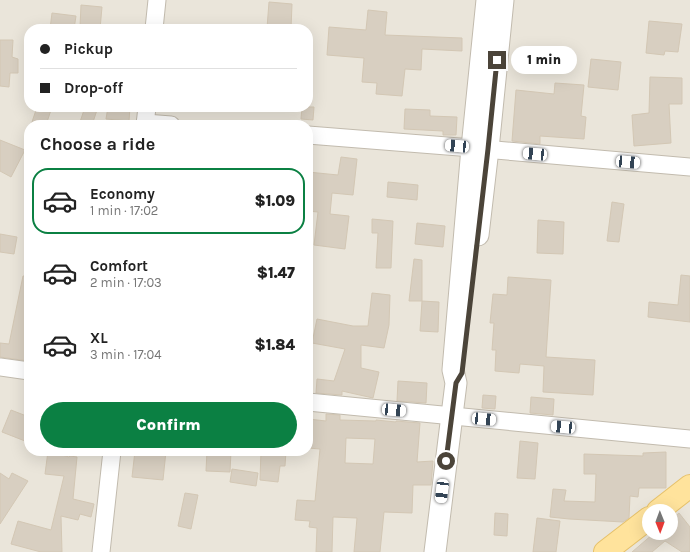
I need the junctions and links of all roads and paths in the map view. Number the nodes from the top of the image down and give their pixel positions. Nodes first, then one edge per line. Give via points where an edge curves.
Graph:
1 (156, 0) edge
2 (486, 0) edge
3 (503, 0) edge
4 (154, 24) edge
5 (313, 135) edge
6 (480, 148) junction
7 (690, 167) edge
8 (0, 367) edge
9 (24, 370) edge
10 (313, 402) edge
11 (452, 416) junction
12 (690, 439) edge
13 (111, 456) edge
14 (690, 486) edge
15 (667, 504) edge
16 (642, 523) edge
17 (101, 552) edge
18 (435, 552) edge
19 (605, 552) edge

1 - 4 street
2 - 6 street
3 - 6 street
5 - 6 street
6 - 7 street
6 - 11 street via 453,370 456,383
8 - 9 street
10 - 11 street
11 - 12 street
11 - 18 street
13 - 17 street
14 - 15 main road
16 - 19 main road

